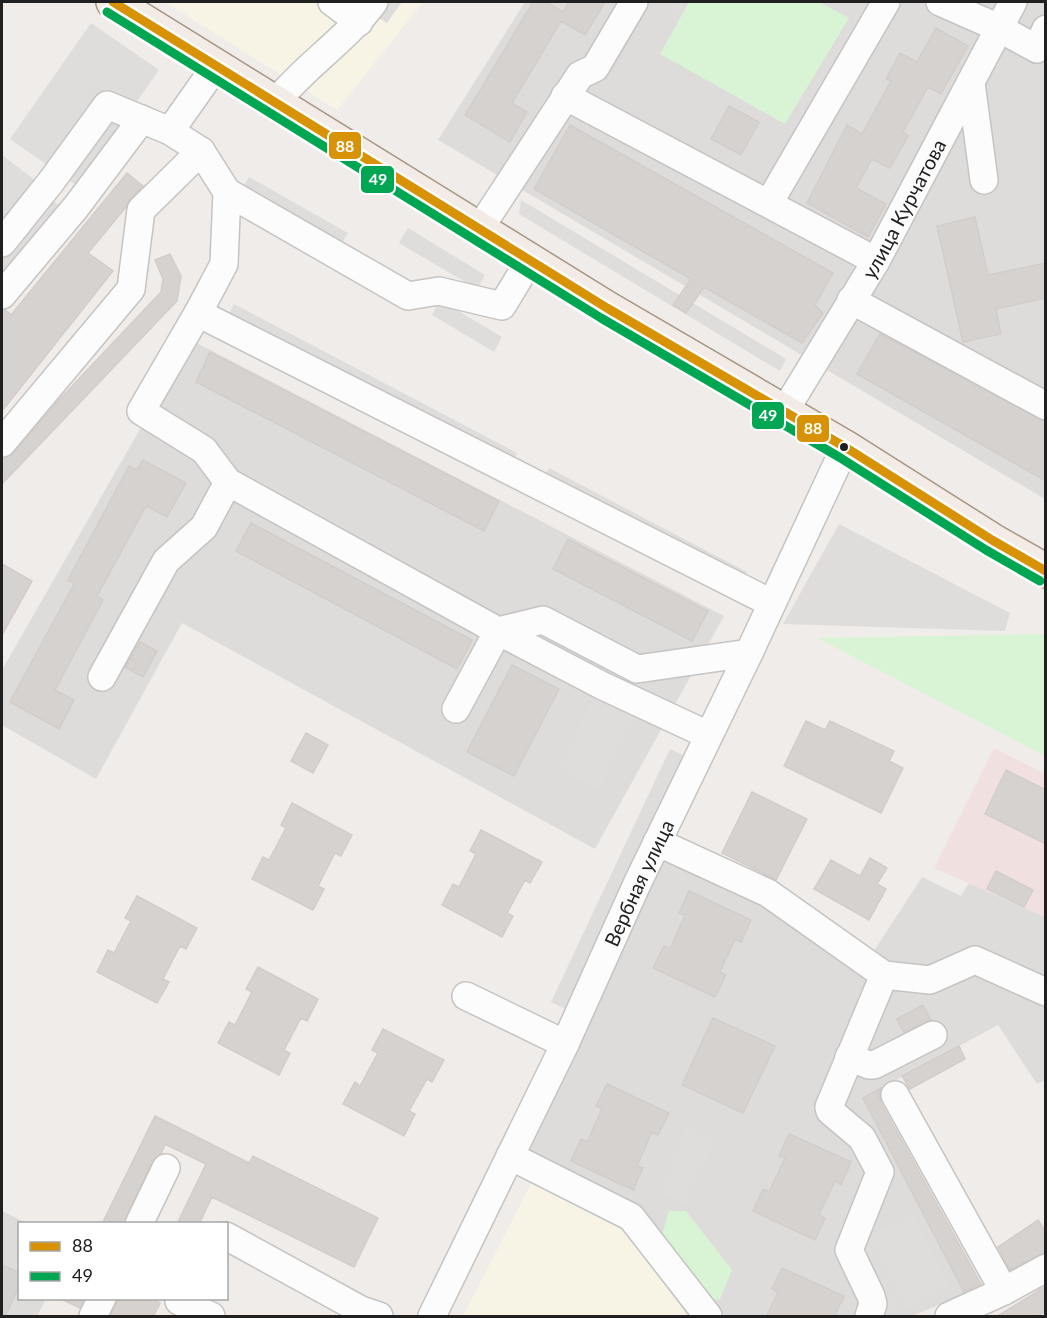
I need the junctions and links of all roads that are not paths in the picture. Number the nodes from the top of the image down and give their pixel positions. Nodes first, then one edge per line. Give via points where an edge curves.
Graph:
1 (113, 2) edge
2 (332, 2) edge
3 (634, 2) edge
4 (886, 2) edge
5 (940, 2) edge
6 (1013, 2) edge
7 (367, 12) edge
8 (999, 28) junction
9 (1046, 30) edge
10 (216, 66) junction
11 (970, 83) junction
12 (565, 96) junction
13 (275, 103) junction
14 (142, 119) junction
15 (170, 131) junction
16 (201, 151) junction
17 (984, 180) dead end
18 (227, 192) junction
19 (769, 203) junction
20 (480, 228) junction
21 (2, 243) edge
22 (530, 260) junction
23 (876, 261) junction
24 (2, 296) edge
25 (851, 300) junction
26 (198, 313) junction
27 (1046, 406) edge
28 (784, 412) junction
29 (2, 442) edge
30 (845, 447) junction
31 (228, 482) junction
32 (1046, 571) edge
33 (771, 603) junction
34 (498, 631) junction
35 (749, 653) junction
36 (102, 677) dead end
37 (456, 709) dead end
38 (708, 735) junction
39 (657, 842) junction
40 (884, 975) junction
41 (1046, 992) edge
42 (465, 996) dead end
43 (933, 1035) dead end
44 (566, 1044) junction
45 (849, 1056) junction
46 (895, 1095) dead end
47 (510, 1156) junction
48 (166, 1168) dead end
49 (140, 1222) edge
50 (228, 1237) edge
51 (1046, 1268) edge
52 (1004, 1291) junction
53 (102, 1300) edge
54 (180, 1300) edge
55 (366, 1314) edge
56 (93, 1317) edge
57 (211, 1317) edge
58 (432, 1317) edge
59 (708, 1317) edge
60 (869, 1317) edge
61 (949, 1317) edge

1 - 10 main road
2 - 7 street
3 - 12 street via 595,69 580,75
4 - 19 street
5 - 8 street
6 - 8 street, улица Курчатова
7 - 13 street
8 - 9 street via 1037,49
8 - 11 street, улица Курчатова
10 - 13 main road
10 - 15 street
11 - 17 street
11 - 23 street, улица Курчатова
12 - 19 street
12 - 20 street
13 - 20 main road
14 - 15 street
14 - 21 street via 107,105
14 - 24 street
15 - 16 street
16 - 18 street
16 - 29 street via 141,210 130,289
18 - 22 street via 408,296 439,291 502,306
18 - 26 street via 224,264
19 - 23 street
20 - 22 main road
22 - 28 main road
23 - 25 street, улица Курчатова
25 - 27 street
25 - 28 street, улица Курчатова
26 - 31 street via 141,411 204,450
26 - 33 street
28 - 30 main road
30 - 32 main road
30 - 33 street, Вербная улица
31 - 34 street
31 - 36 street via 204,527 166,561
33 - 35 street, Вербная улица
34 - 35 street via 543,620 637,669
34 - 37 street
34 - 38 street
35 - 38 street, Вербная улица
38 - 39 street, Вербная улица
39 - 40 street via 768,893
39 - 44 street, Вербная улица
40 - 41 street via 930,980 975,960
40 - 45 street
42 - 44 street
43 - 45 street via 874,1065
44 - 47 street, Вербная улица
45 - 60 street via 829,1107 862,1138 880,1172 849,1250 872,1296
46 - 52 street
47 - 58 street, Вербная улица
47 - 59 street via 631,1217
48 - 49 street
50 - 55 street
51 - 52 street
52 - 61 street
53 - 56 street
54 - 57 street

